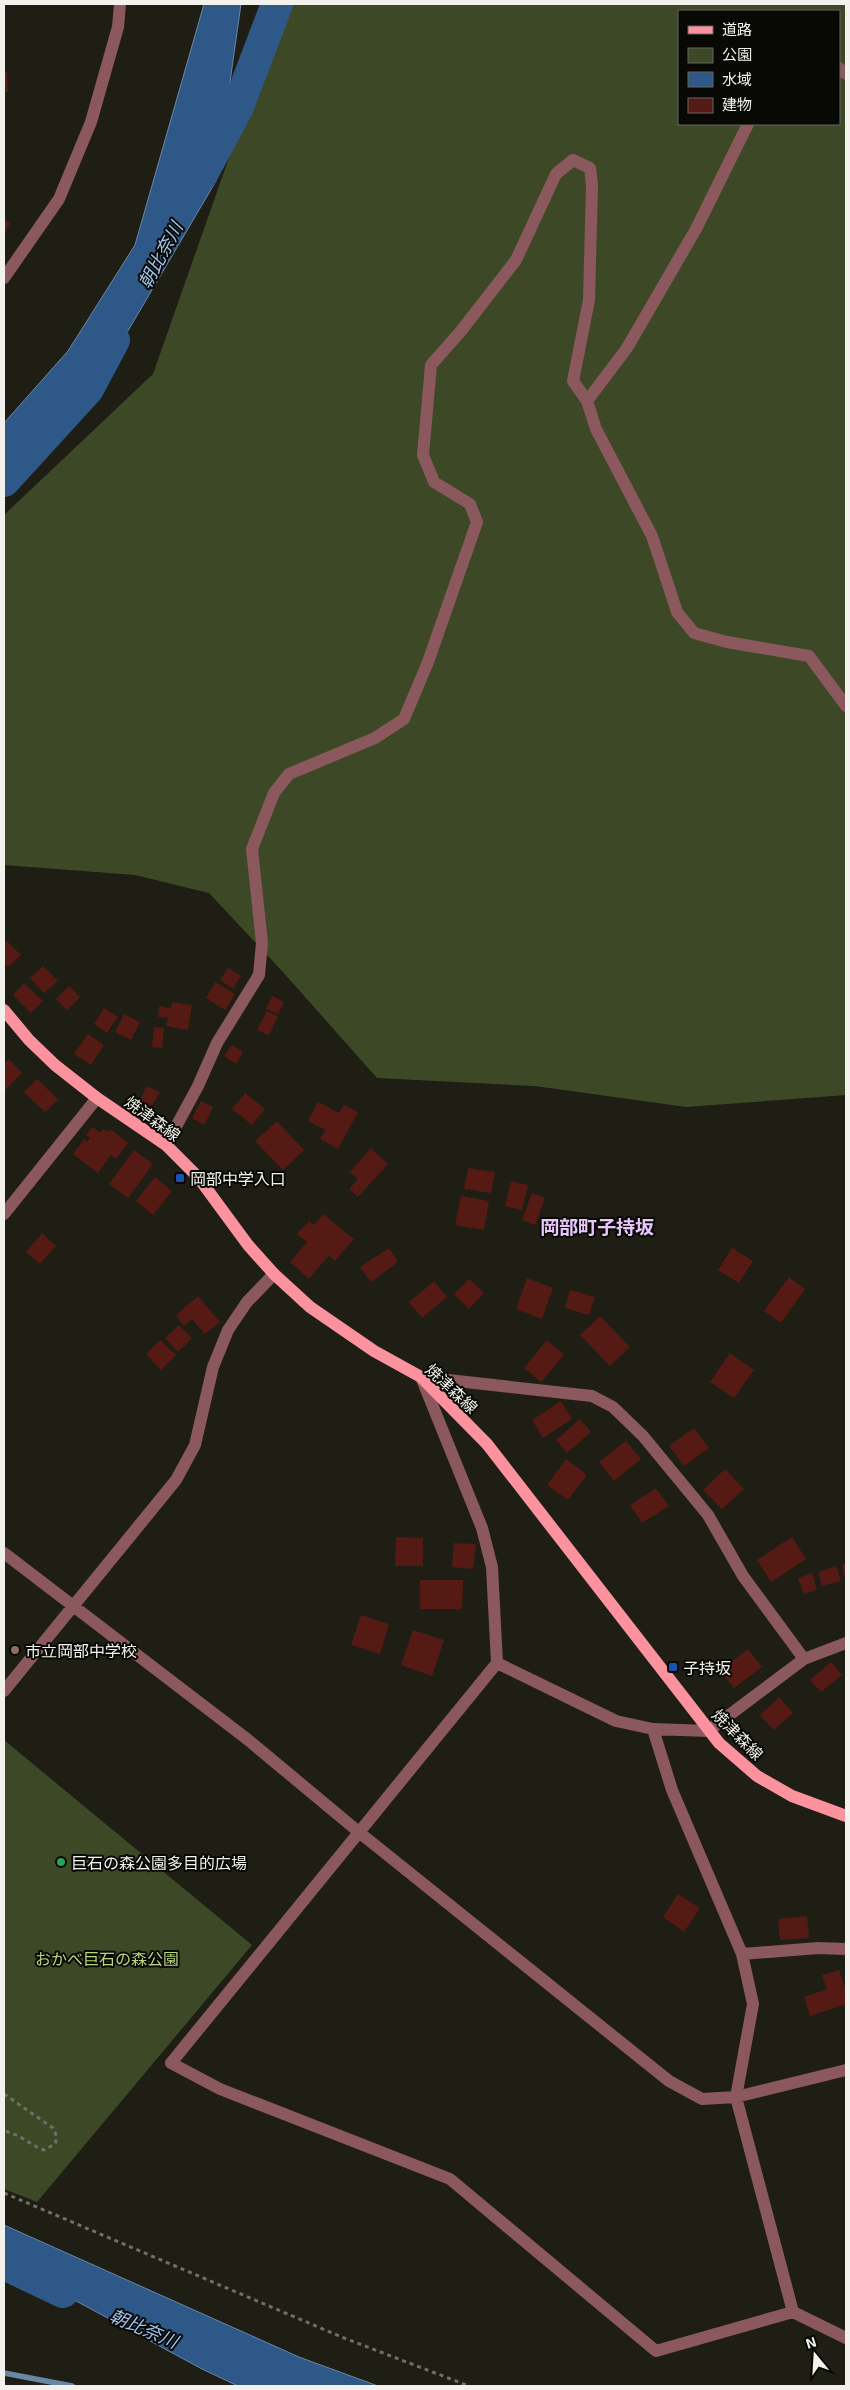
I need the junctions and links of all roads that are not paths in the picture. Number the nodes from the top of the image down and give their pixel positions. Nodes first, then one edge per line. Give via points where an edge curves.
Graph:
1 (120, 4) edge
2 (748, 125) edge
3 (4, 278) edge
4 (587, 401) junction
5 (846, 706) edge
6 (4, 1010) edge
7 (97, 1098) junction
8 (166, 1146) junction
9 (4, 1214) edge
10 (274, 1274) junction
11 (421, 1377) junction
12 (4, 1553) edge
13 (72, 1606) junction
14 (846, 1643) edge
15 (804, 1659) junction
16 (496, 1663) junction
17 (4, 1692) edge
18 (653, 1729) junction
19 (708, 1731) junction
20 (846, 1816) edge
21 (360, 1833) junction
22 (846, 1949) edge
23 (742, 1954) junction
24 (846, 2070) edge
25 (736, 2097) junction
26 (793, 2312) junction
27 (846, 2338) edge

1 - 3 street via 118,27 91,122 62,191
2 - 4 street via 696,229 628,348
4 - 5 street via 596,429 652,536 677,612 694,633 810,656
4 - 8 street via 573,381 589,300 592,185 590,168 573,160 556,174 516,260 432,365 423,454 434,482 470,504 477,522 428,662 404,719 375,738 289,774 274,793 252,849 262,943 259,975 217,1043
6 - 7 main road, 焼津森線 via 55,1065
7 - 8 main road, 焼津森線
7 - 9 street
8 - 10 main road, 焼津森線 via 198,1177 248,1245
10 - 11 main road, 焼津森線 via 310,1307 374,1351
10 - 13 street via 247,1302 228,1330 213,1367 195,1445 176,1480
11 - 15 street via 592,1396 613,1407 642,1436 708,1515 743,1576
11 - 16 street via 482,1528 492,1567
11 - 19 main road, 焼津森線 via 510,1471
12 - 13 street
13 - 17 street
13 - 21 street via 247,1739
14 - 15 street
15 - 19 street
16 - 18 street via 616,1721
16 - 21 street
18 - 19 street
18 - 23 street via 672,1790
19 - 20 main road, 焼津森線 via 757,1776 792,1796
21 - 25 street via 669,2081 702,2098
21 - 26 street via 171,2063 220,2088 450,2179 656,2351
22 - 23 street
23 - 25 street via 753,2004
24 - 25 street
25 - 26 street
26 - 27 street

